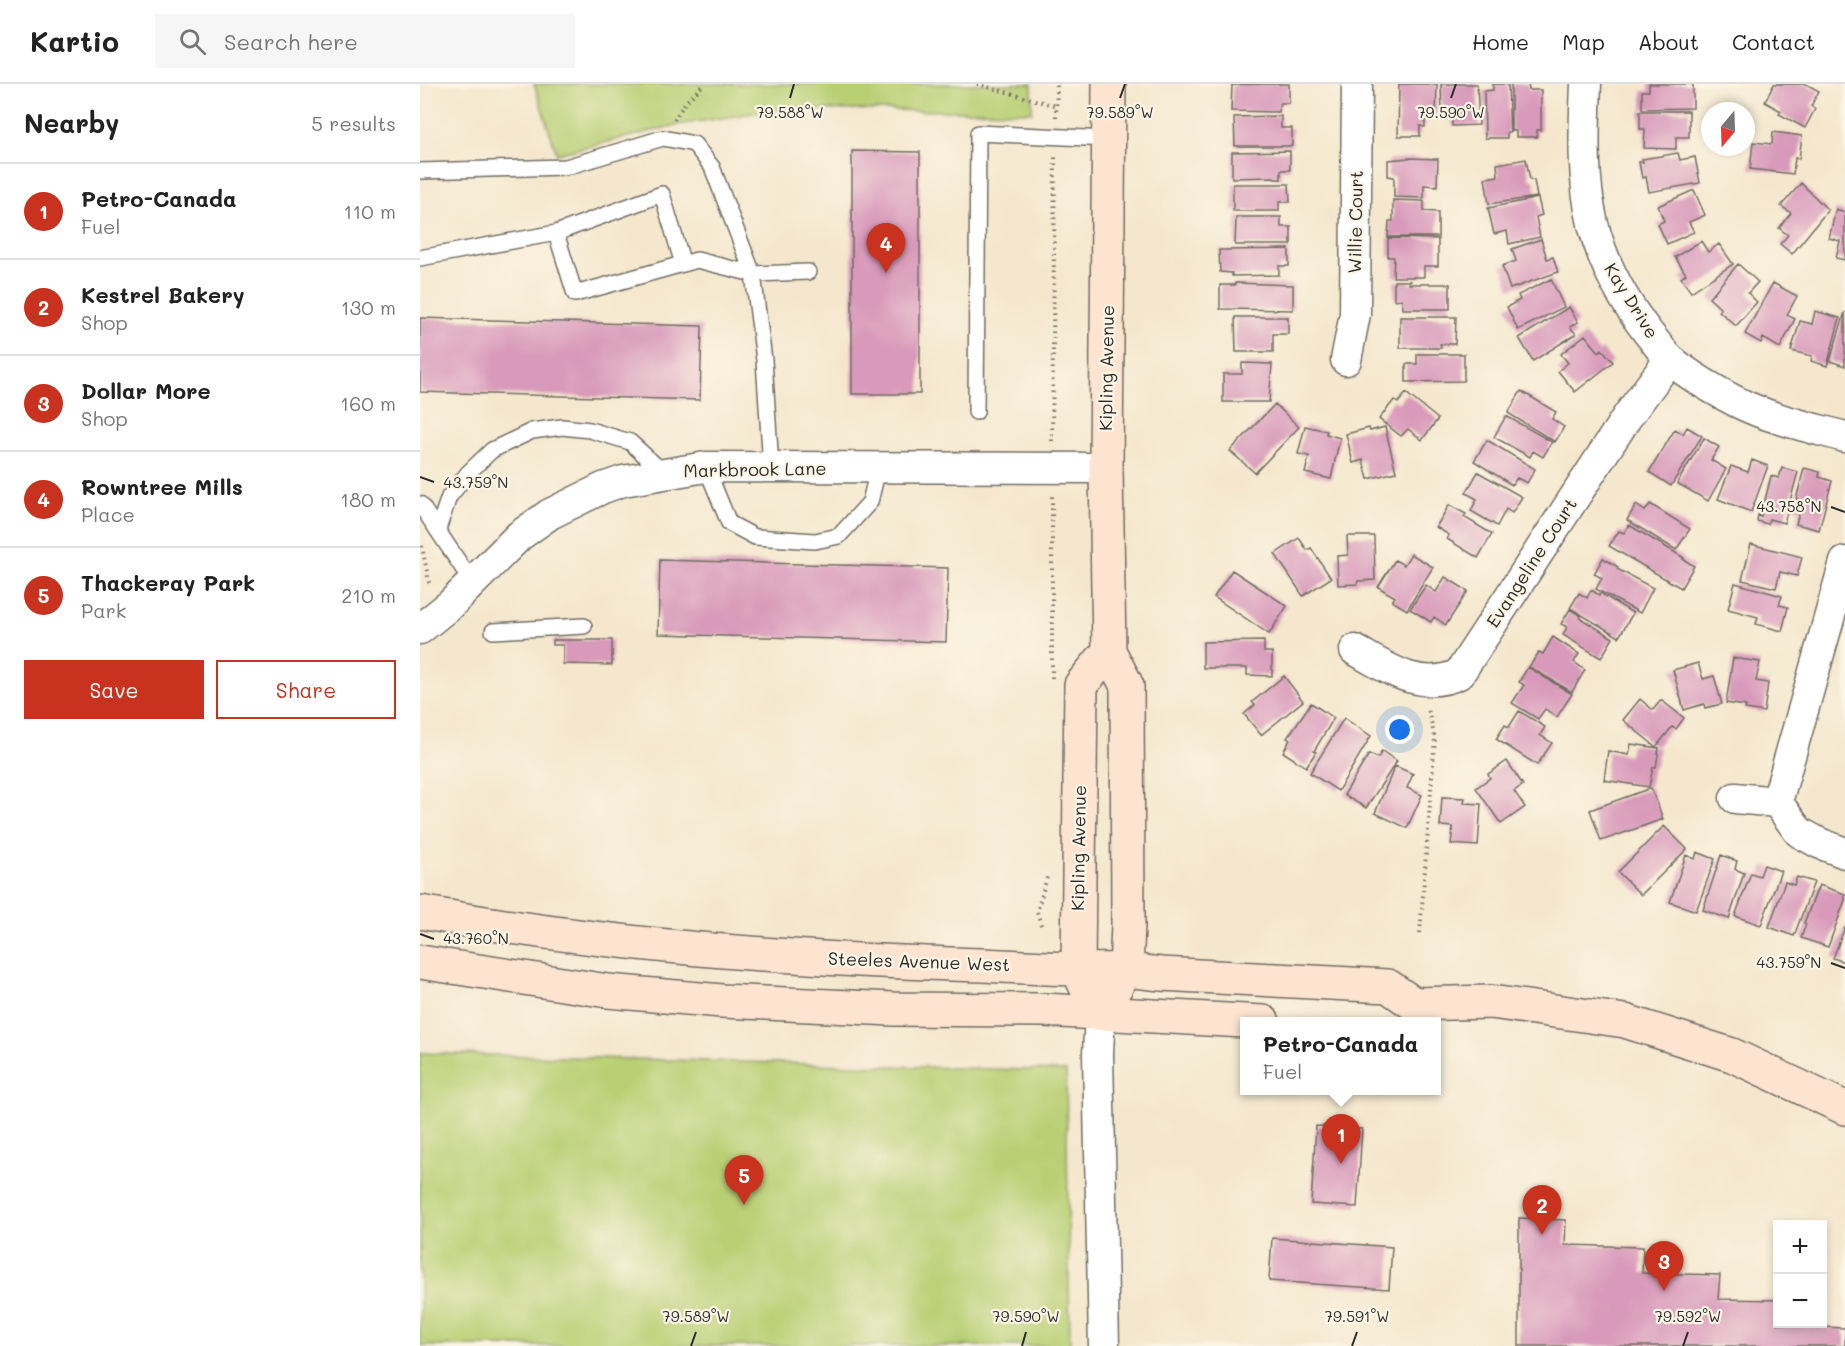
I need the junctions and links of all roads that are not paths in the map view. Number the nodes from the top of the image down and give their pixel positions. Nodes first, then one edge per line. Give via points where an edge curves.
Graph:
1 (1109, 84) edge
2 (1357, 84) edge
3 (1586, 84) edge
4 (1109, 139) junction
5 (420, 171) edge
6 (556, 233) junction
7 (420, 258) edge
8 (683, 264) junction
9 (808, 272) dead end
10 (753, 274) junction
11 (1670, 359) junction
12 (1346, 360) dead end
13 (976, 412) dead end
14 (1845, 437) edge
15 (706, 467) junction
16 (771, 467) junction
17 (1106, 468) junction
18 (878, 469) junction
19 (664, 473) junction
20 (420, 504) edge
21 (438, 529) junction
22 (1845, 562) edge
23 (472, 582) junction
24 (584, 626) dead end
25 (420, 629) edge
26 (493, 631) dead end
27 (1355, 650) dead end
28 (1108, 651) junction
29 (1735, 798) dead end
30 (1777, 802) junction
31 (1845, 852) edge
32 (420, 912) edge
33 (420, 962) edge
34 (1078, 970) junction
35 (1126, 970) junction
36 (1100, 1013) junction
37 (1404, 1013) edge
38 (1240, 1021) edge
39 (1845, 1108) edge
40 (1104, 1346) edge

1 - 4 main road, Kipling Avenue
2 - 12 street, Willie Court via 1355,314
3 - 11 street, Kay Drive via 1585,171 1593,223 1617,285 1642,326
4 - 13 lane via 978,134
4 - 17 main road, Kipling Avenue
5 - 10 lane via 566,167 663,138 694,144 712,167
6 - 7 lane
6 - 8 lane via 575,294
6 - 8 lane via 662,194
8 - 10 lane via 697,261
9 - 10 lane
10 - 16 lane
11 - 14 street, Kay Drive via 1739,403
11 - 27 street, Evangeline Court via 1459,674 1444,681 1422,681
15 - 16 street, Markbrook Lane
15 - 18 lane via 729,523 755,537 815,541 839,536 870,502
15 - 19 street, Markbrook Lane
16 - 18 street, Markbrook Lane
17 - 18 street, Markbrook Lane
17 - 28 main road, Kipling Avenue
19 - 21 lane via 630,442 590,430 562,427 532,431 492,450 468,473 449,497
19 - 23 street, Markbrook Lane via 623,481 550,514 508,545
20 - 21 lane
21 - 23 lane
22 - 30 street
23 - 25 street, Markbrook Lane
24 - 26 lane
28 - 34 main road, Kipling Avenue via 1081,685
28 - 35 main road, Kipling Avenue via 1127,686
29 - 30 street
30 - 31 street via 1799,832
32 - 34 main road, Steeles Avenue West via 630,943 761,955
33 - 36 main road via 608,991 722,1001
34 - 35 main road, Steeles Avenue West
34 - 36 main road, Kipling Avenue
35 - 36 main road, Kipling Avenue
35 - 37 main road, Steeles Avenue West via 1388,986
36 - 38 main road
36 - 40 street, Kipling Avenue
37 - 39 main road, Steeles Avenue West via 1491,1002 1624,1021 1732,1055

